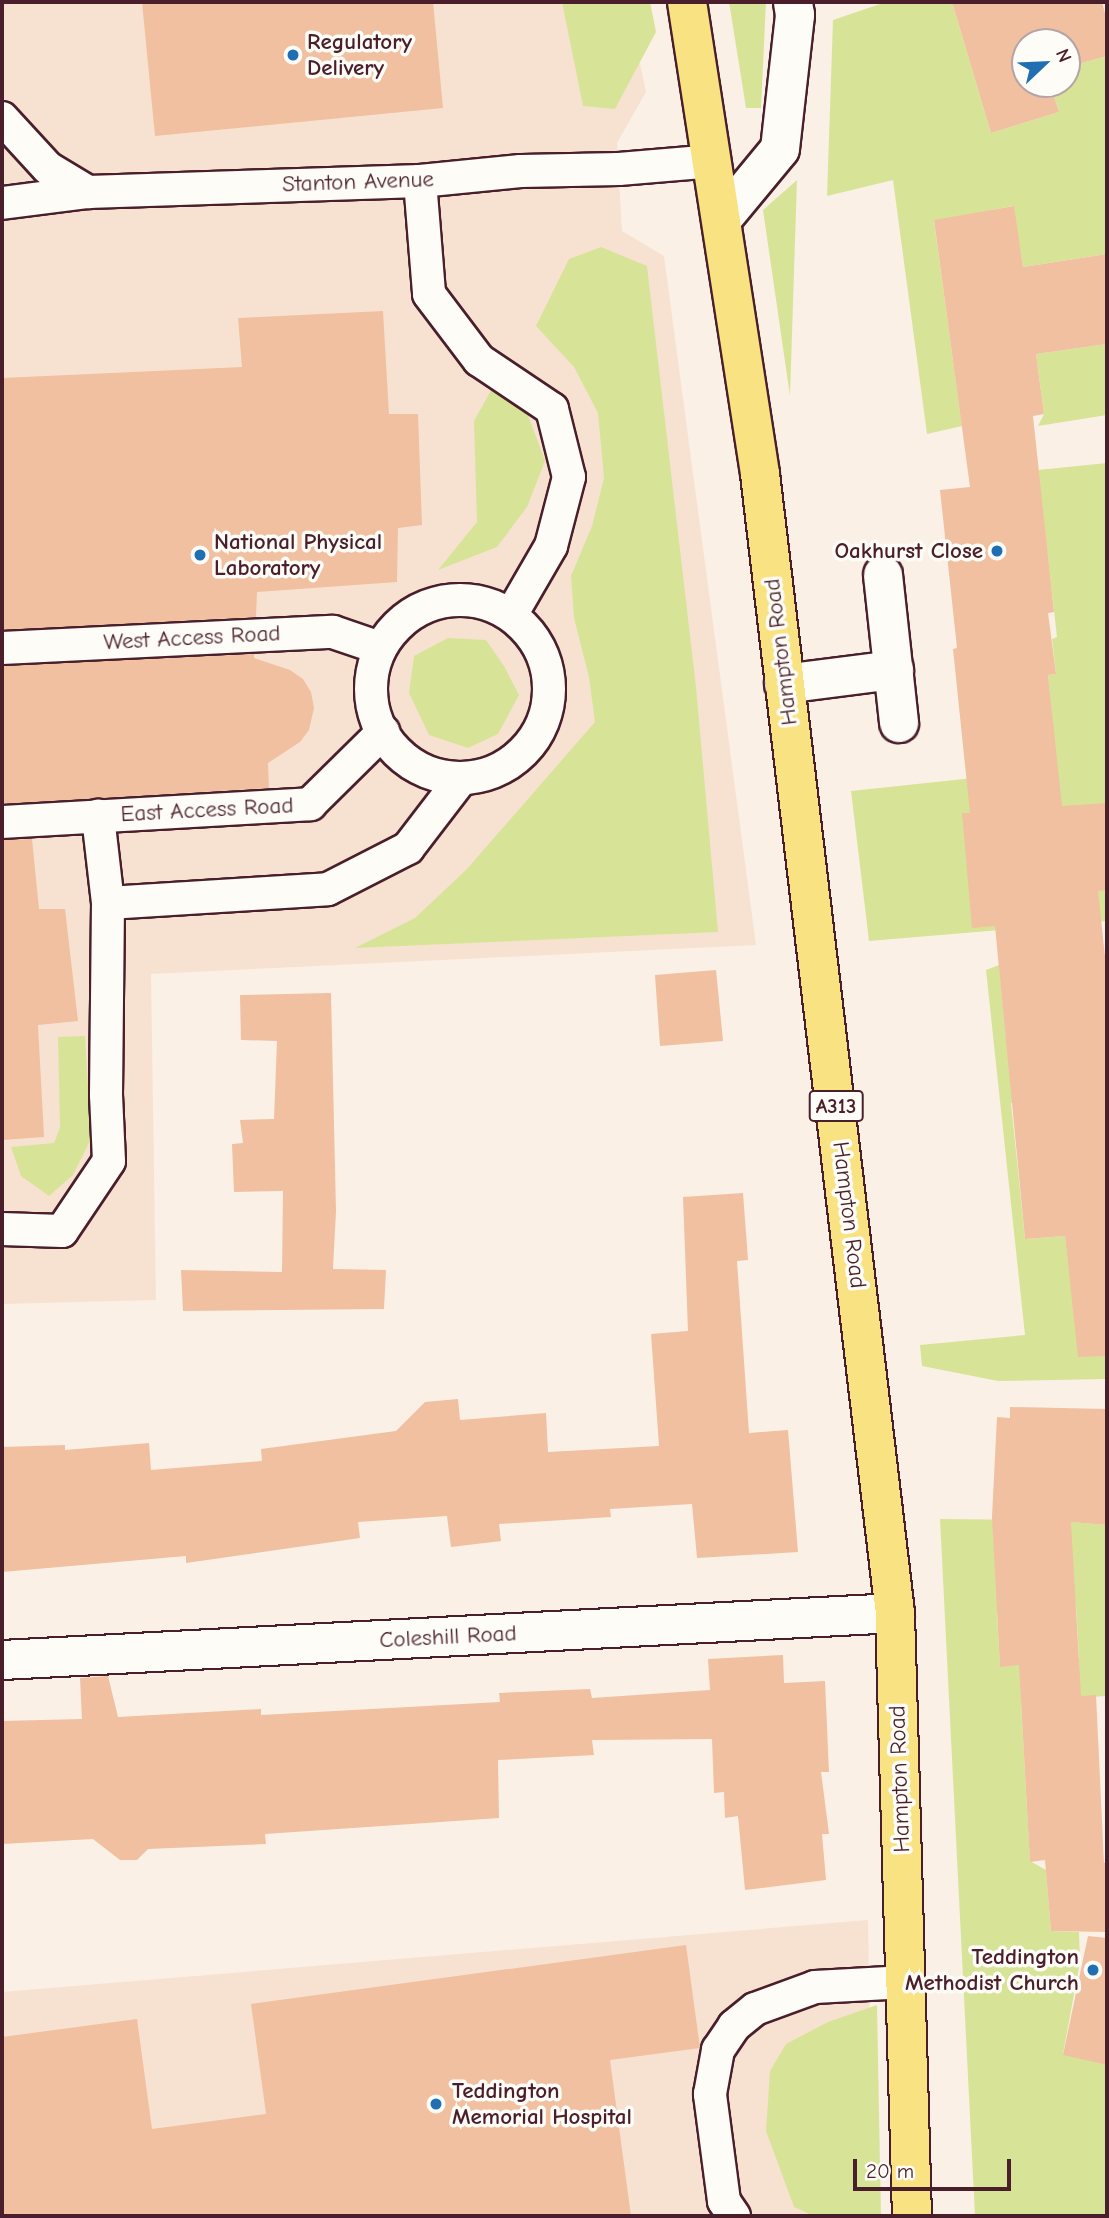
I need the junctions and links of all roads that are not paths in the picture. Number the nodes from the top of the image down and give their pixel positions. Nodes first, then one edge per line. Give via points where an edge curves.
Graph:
1 (687, 2) edge
2 (793, 2) edge
3 (2, 118) edge
4 (714, 161) junction
5 (420, 181) junction
6 (88, 192) junction
7 (2, 203) edge
8 (723, 218) junction
9 (883, 575) dead end
10 (511, 615) junction
11 (2, 648) edge
12 (380, 648) junction
13 (894, 670) junction
14 (784, 684) junction
15 (899, 723) dead end
16 (383, 732) junction
17 (461, 779) junction
18 (98, 816) junction
19 (2, 821) edge
20 (108, 903) junction
21 (2, 1229) edge
22 (895, 1613) junction
23 (2, 1660) edge
24 (905, 1982) junction
25 (734, 2216) edge
26 (912, 2216) edge

1 - 4 main road, Hampton Road / A313
2 - 8 street via 780,149
3 - 6 lane via 48,168
4 - 5 lane, Stanton Avenue via 619,169 521,170
4 - 8 main road, Hampton Road / A313
5 - 6 lane, Stanton Avenue
5 - 10 lane via 429,295 478,360 552,409 569,477 551,546
6 - 7 lane, Stanton Avenue
8 - 14 main road, Hampton Road / A313
9 - 13 street
10 - 12 lane via 483,602 452,600 426,606 399,623
10 - 17 lane via 533,637 549,677 548,708 536,737 516,760 492,773
11 - 12 lane, West Access Road via 333,632
12 - 16 lane via 371,678 376,718
13 - 14 street
13 - 15 street
14 - 22 main road, Hampton Road / A313
16 - 17 lane via 391,746 414,766
16 - 18 lane, East Access Road via 310,804
17 - 20 lane via 408,848 328,889
18 - 19 lane, East Access Road
18 - 20 lane
20 - 21 lane via 109,1161 62,1231
22 - 23 street, Coleshill Road
22 - 24 main road, Hampton Road / A313
24 - 25 lane via 815,1987 755,2010 734,2026 718,2050 710,2094 724,2201
24 - 26 main road, Hampton Road / A313

